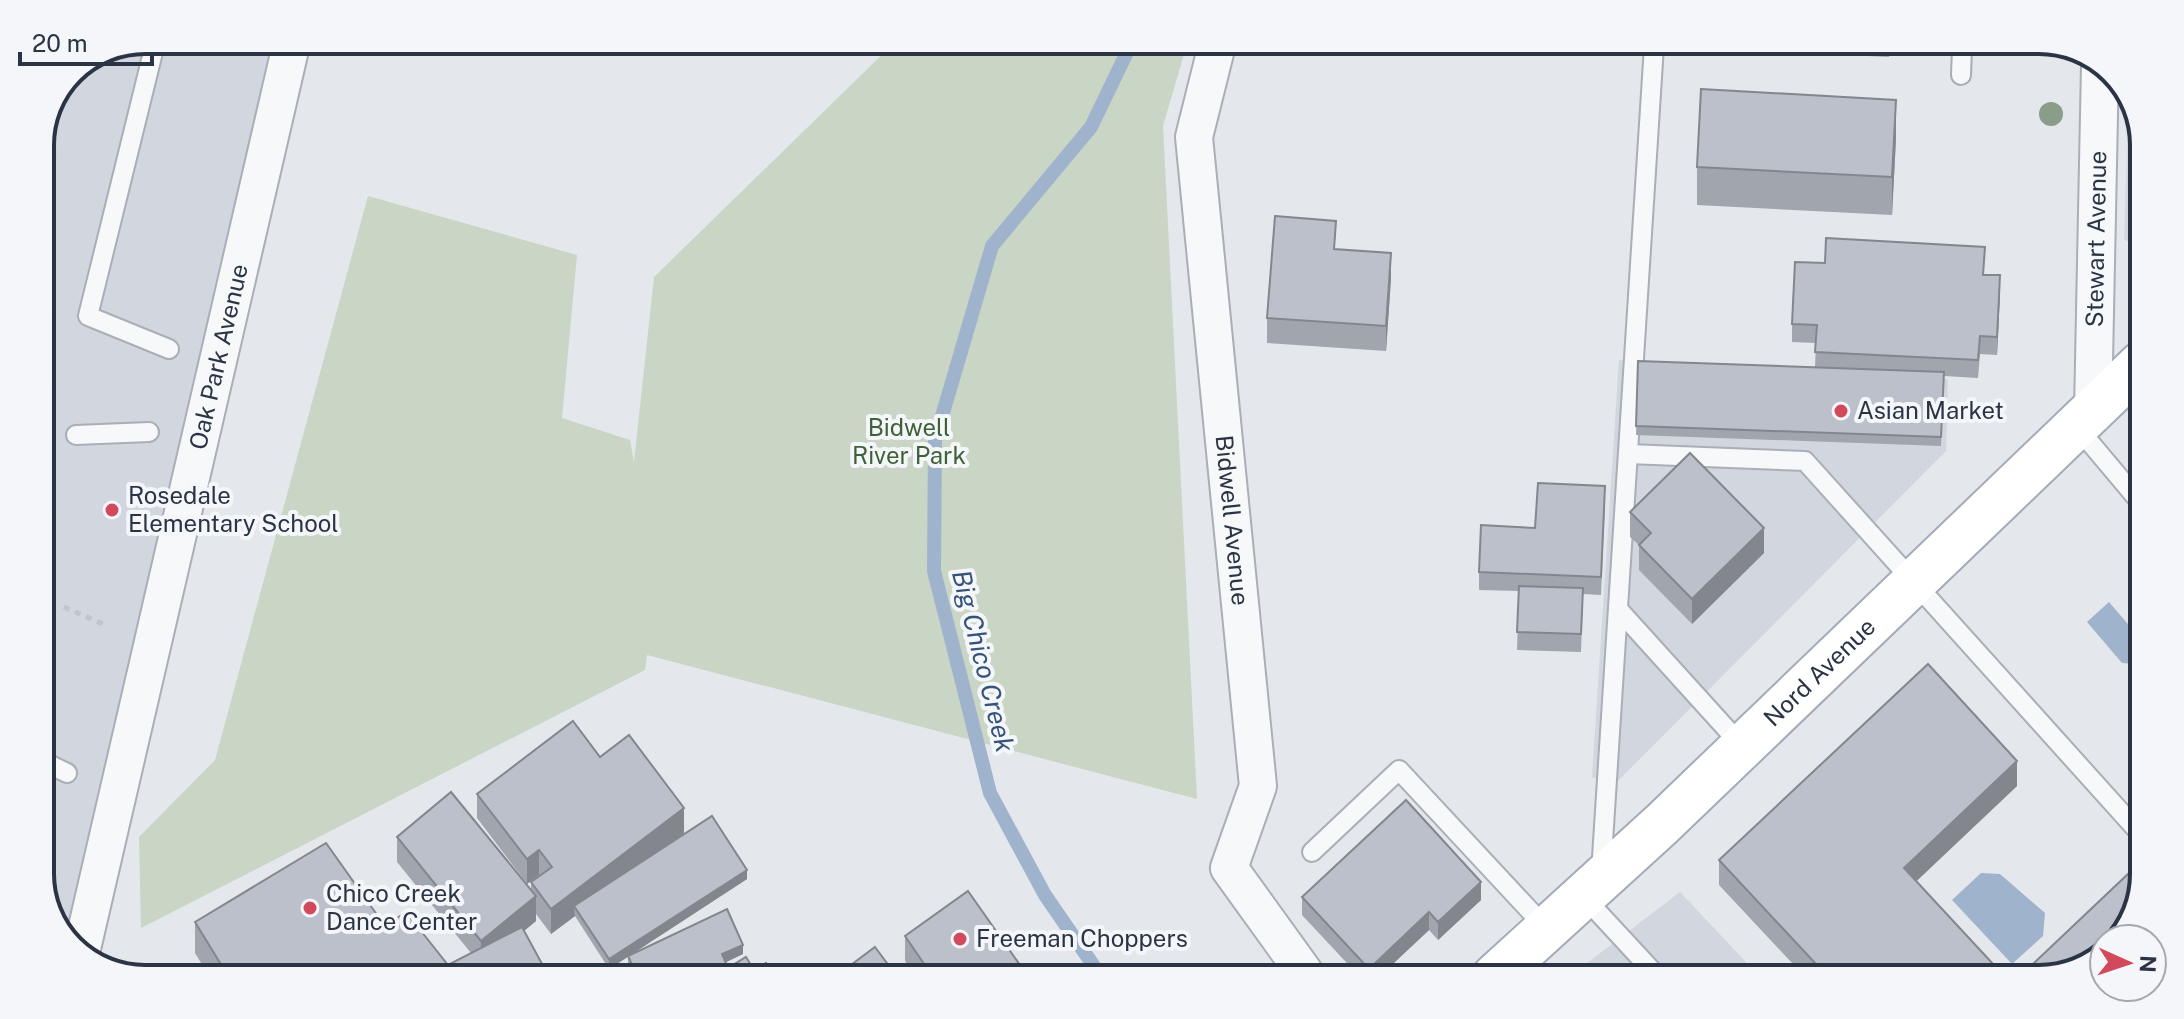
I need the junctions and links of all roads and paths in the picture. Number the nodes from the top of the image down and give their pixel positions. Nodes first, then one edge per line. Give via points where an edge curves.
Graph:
1 (153, 54) edge
2 (289, 54) edge
3 (1215, 54) edge
4 (1653, 54) edge
5 (1962, 54) edge
6 (1961, 75) dead end
7 (2099, 78) edge
8 (169, 349) dead end
9 (2130, 375) edge
10 (2085, 419) junction
11 (149, 432) dead end
12 (76, 435) dead end
13 (1628, 454) junction
14 (2130, 487) edge
15 (1914, 583) junction
16 (64, 607) dead end
17 (1618, 609) junction
18 (103, 624) dead end
19 (1742, 747) junction
20 (54, 767) edge
21 (67, 773) dead end
22 (2130, 822) edge
23 (1312, 852) dead end
24 (1592, 888) junction
25 (1547, 929) junction
26 (84, 941) edge
27 (1299, 965) edge
28 (1507, 965) edge
29 (1649, 965) edge

1 - 8 lane via 88,316
2 - 26 street, Oak Park Avenue
3 - 27 street, Bidwell Avenue via 1194,137 1258,786 1229,868
4 - 13 lane
5 - 6 lane
7 - 10 street, Stewart Avenue
9 - 10 main road, Nord Avenue
10 - 14 lane
10 - 15 main road, Nord Avenue
11 - 12 lane
13 - 15 lane via 1805,461
13 - 17 lane
15 - 19 main road, Nord Avenue
15 - 22 lane
16 - 18 path
17 - 19 lane
17 - 24 lane
19 - 24 main road, Nord Avenue
20 - 21 lane
23 - 25 lane via 1399,770
24 - 25 main road, Nord Avenue
24 - 29 lane
25 - 28 main road, Nord Avenue

